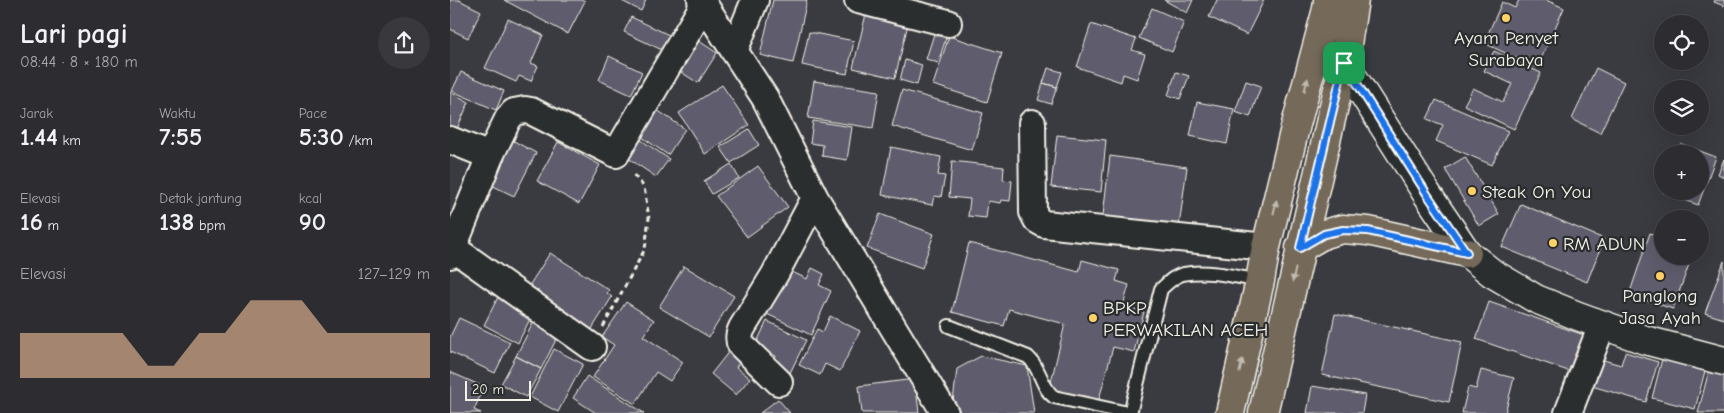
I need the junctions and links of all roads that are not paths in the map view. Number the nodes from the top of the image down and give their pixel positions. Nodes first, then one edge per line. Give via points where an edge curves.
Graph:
1 (755, 0) edge
2 (858, 0) edge
3 (1354, 0) edge
4 (702, 2) edge
5 (1325, 3) edge
6 (948, 23) dead end
7 (734, 51) junction
8 (1344, 63) junction
9 (1032, 122) dead end
10 (450, 140) edge
11 (490, 156) junction
12 (815, 198) junction
13 (1266, 247) junction
14 (1300, 248) junction
15 (451, 252) edge
16 (1467, 253) junction
17 (1260, 281) junction
18 (1602, 325) junction
19 (949, 326) dead end
20 (592, 347) road end
21 (1724, 360) edge
22 (779, 382) dead end
23 (945, 413) edge
24 (1129, 413) edge
25 (1230, 413) edge
26 (1264, 413) edge
27 (1568, 413) edge

1 - 7 street
2 - 6 street
3 - 8 main road
4 - 7 street
4 - 11 street via 616,154 525,110 514,112
5 - 8 street
13 -> 5 main road
7 - 12 street via 765,98
8 - 14 main road
8 - 16 street
9 - 13 street via 1033,212 1044,224
10 - 11 street
11 - 15 street
12 - 22 street via 740,334 741,345
12 - 23 street
13 - 17 main road
14 - 16 main road via 1324,234 1343,230 1368,231
14 -> 26 main road
15 - 20 street
16 - 18 street via 1492,273 1536,299
17 - 24 lane via 1194,273 1182,274 1161,289
25 -> 17 main road
18 - 21 street via 1645,340
18 - 27 street
19 - 24 lane via 1028,357 1054,397

